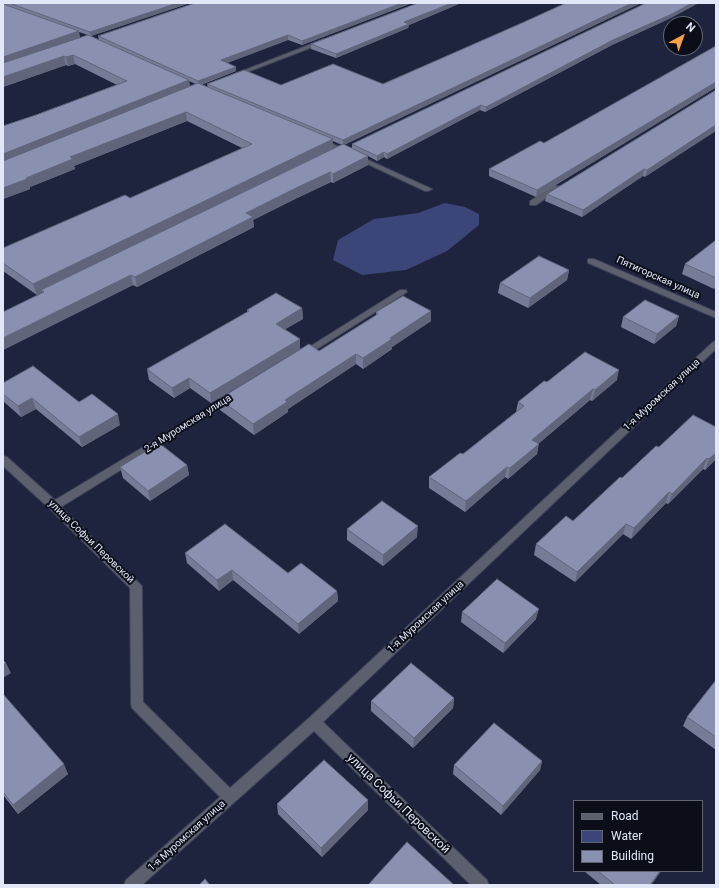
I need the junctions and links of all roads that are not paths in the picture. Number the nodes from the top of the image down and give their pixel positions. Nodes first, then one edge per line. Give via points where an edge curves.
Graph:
1 (332, 38) edge
2 (228, 78) edge
3 (314, 137) edge
4 (350, 146) edge
5 (343, 150) junction
6 (336, 153) edge
7 (560, 186) edge
8 (428, 189) dead end
9 (533, 203) dead end
10 (592, 261) dead end
11 (403, 292) dead end
12 (716, 315) edge
13 (716, 344) edge
14 (296, 358) edge
15 (242, 391) edge
16 (3, 460) edge
17 (54, 506) junction
18 (314, 722) junction
19 (230, 798) junction
20 (131, 885) edge
21 (482, 885) edge

1 - 2 street
3 - 5 street
4 - 5 street
5 - 6 street
5 - 8 street
7 - 9 street
10 - 12 street, Пятигорская улица
11 - 14 street
13 - 18 street, 1-я Муромская улица
15 - 17 street, 2-я Муромская улица
16 - 17 street, улица Софьи Перовской
17 - 19 street, улица Софьи Перовской via 136,586 137,704
18 - 19 street, 1-я Муромская улица
18 - 21 street, улица Софьи Перовской
19 - 20 street, 1-я Муромская улица

